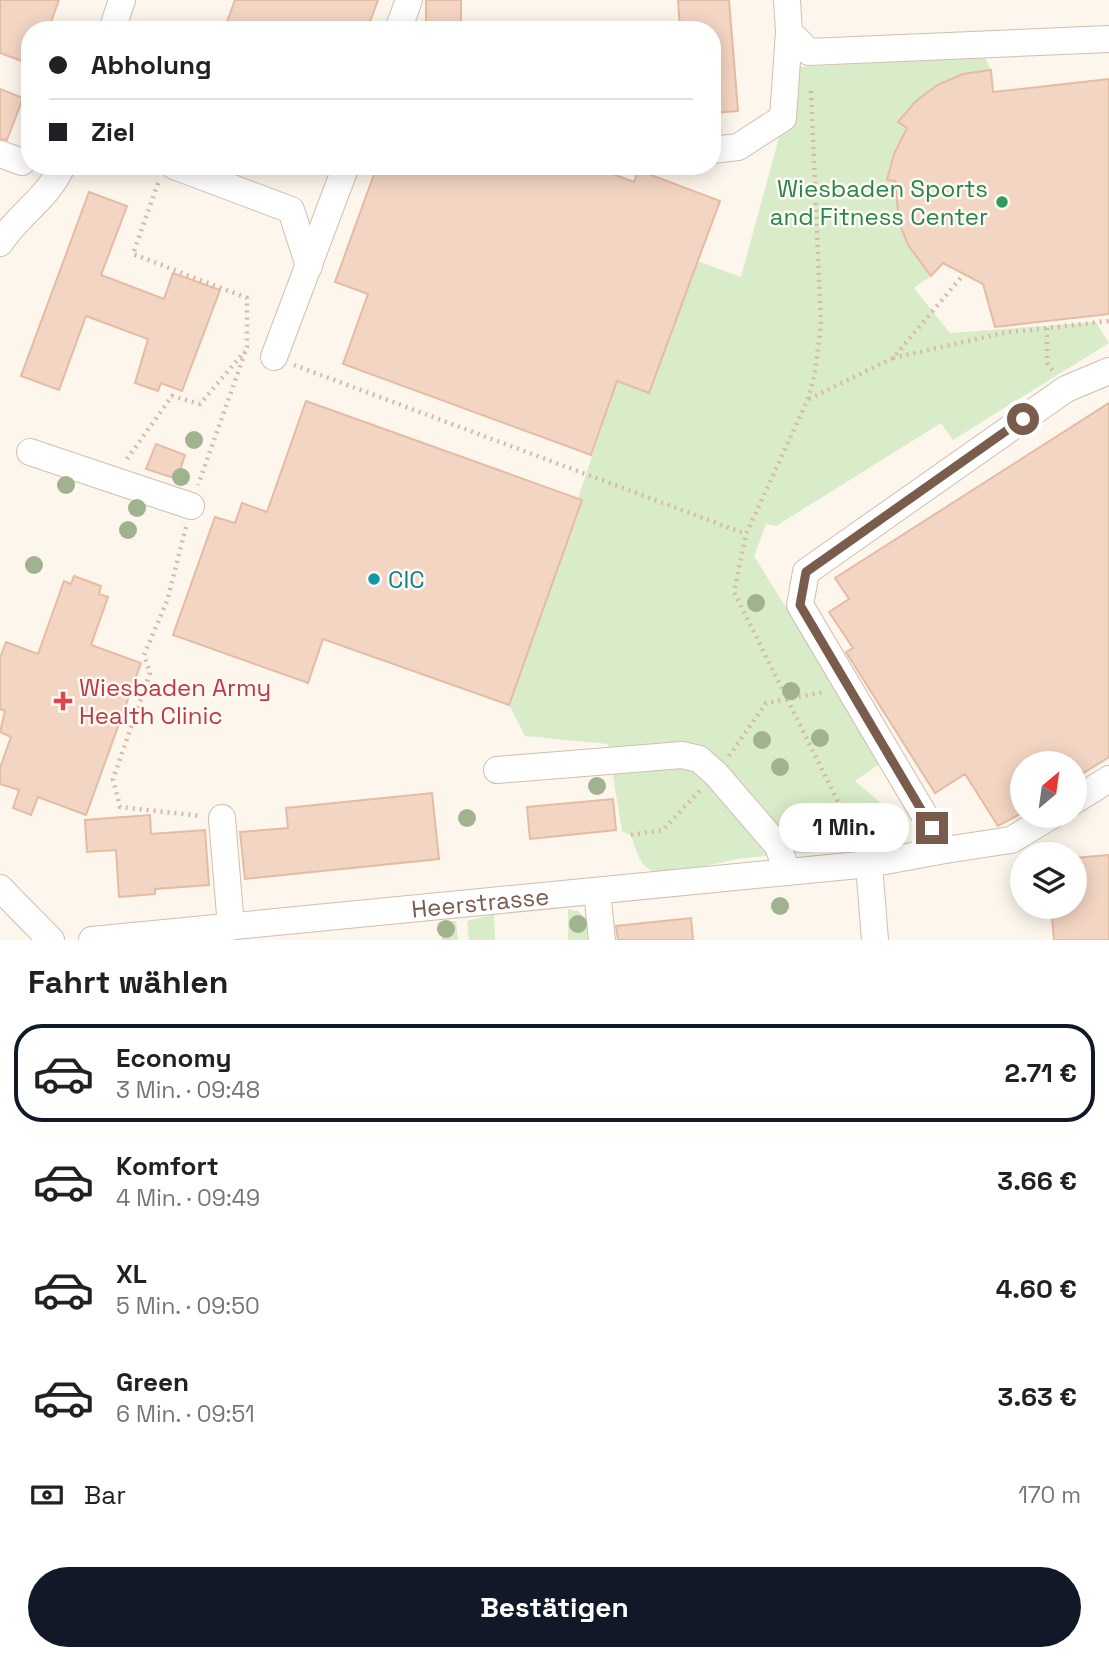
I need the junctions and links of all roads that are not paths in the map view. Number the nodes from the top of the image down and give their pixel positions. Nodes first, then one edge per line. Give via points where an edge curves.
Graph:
1 (122, 0) edge
2 (409, 0) edge
3 (787, 0) edge
4 (115, 21) edge
5 (401, 21) edge
6 (789, 32) junction
7 (1109, 39) edge
8 (721, 149) edge
9 (56, 175) edge
10 (174, 175) edge
11 (343, 175) edge
12 (0, 243) edge
13 (309, 265) junction
14 (274, 358) road end
15 (1109, 371) edge
16 (30, 452) dead end
17 (191, 506) road end
18 (497, 770) dead end
19 (1109, 779) edge
20 (1087, 793) edge
21 (222, 818) road end
22 (1031, 828) edge
23 (945, 850) junction
24 (869, 864) junction
25 (787, 872) junction
26 (0, 888) edge
27 (597, 891) junction
28 (231, 927) junction
29 (328, 929) edge
30 (51, 940) edge
31 (92, 940) edge
32 (602, 940) edge
33 (875, 940) edge

1 - 4 street
2 - 5 street
3 - 6 street
6 - 7 street via 809,52
6 - 8 street via 783,118 738,147
9 - 12 street
10 - 13 street via 291,210
11 - 13 street
13 - 14 street
15 - 23 street via 1066,389 806,572 800,605
16 - 17 street
18 - 25 street via 682,755 699,759 778,846
19 - 20 street
21 - 28 street
22 - 23 street, Heerstrasse via 1010,841
23 - 24 street, Heerstrasse
24 - 25 street, Heerstrasse
24 - 33 street
25 - 27 street, Heerstrasse
26 - 30 street
27 - 29 street, Heerstrasse
27 - 32 street
28 - 29 street, Heerstrasse
28 - 31 street, Heerstrasse

